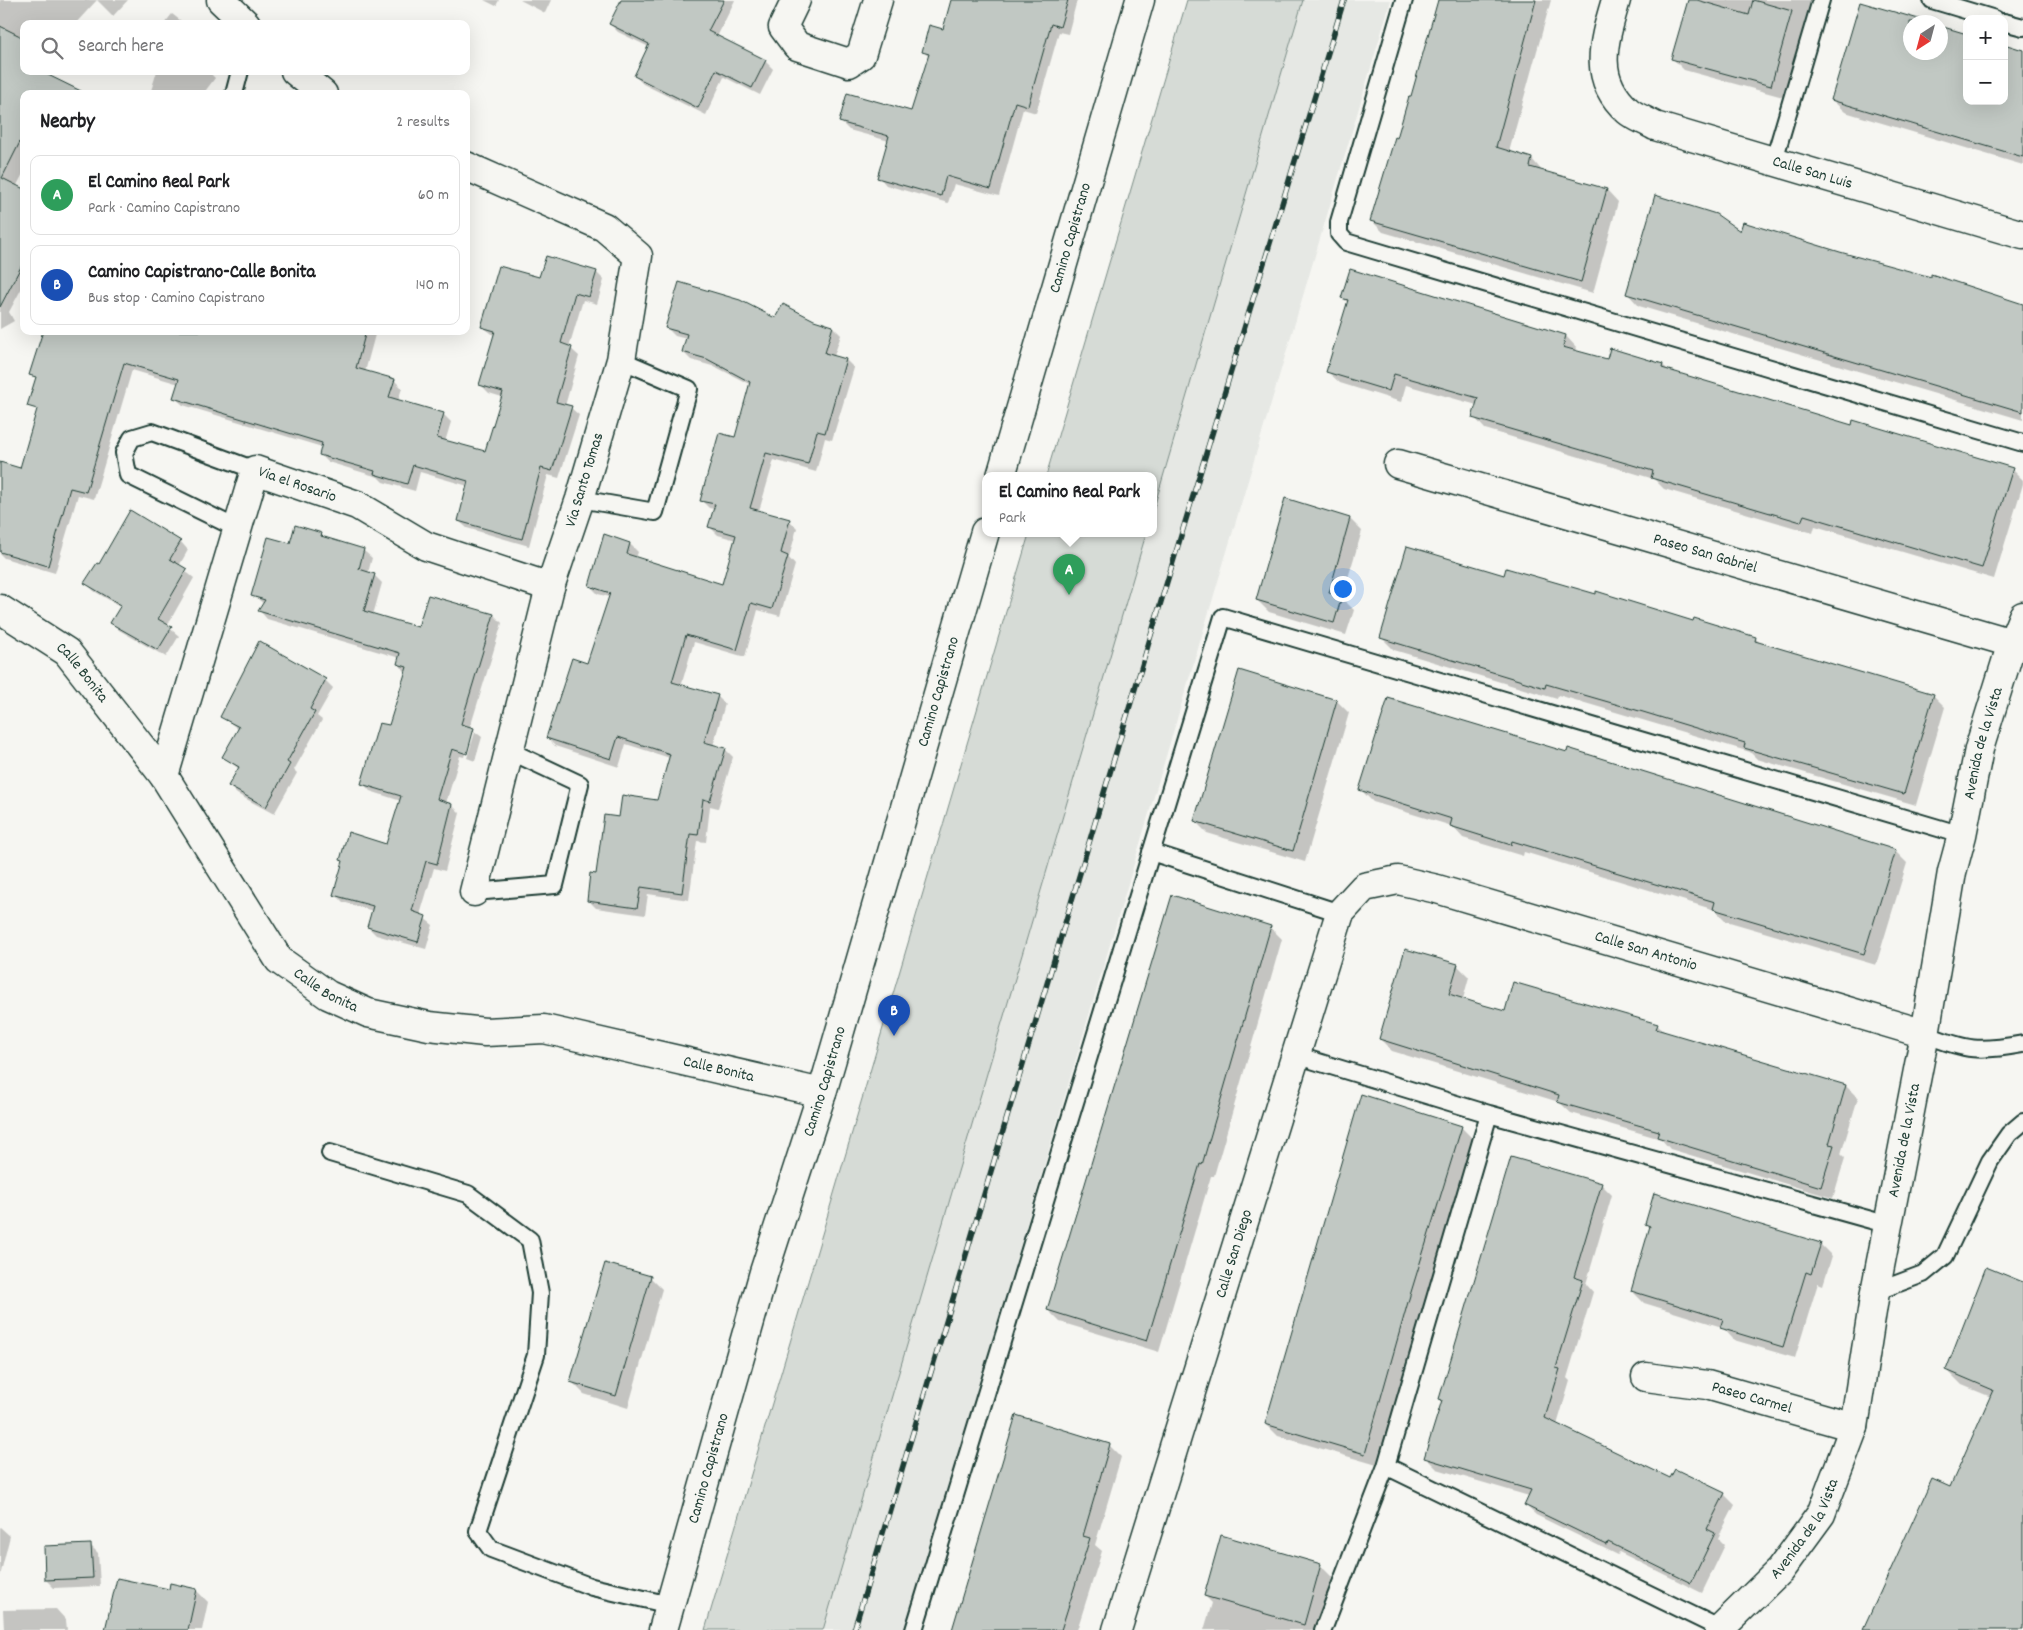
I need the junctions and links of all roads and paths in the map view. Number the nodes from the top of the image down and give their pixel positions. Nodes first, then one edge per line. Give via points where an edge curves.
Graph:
1 (221, 0) edge
2 (796, 0) edge
3 (878, 0) edge
4 (1140, 0) edge
5 (1404, 0) edge
6 (1616, 0) edge
7 (1821, 0) edge
8 (1932, 0) edge
9 (1982, 15) edge
10 (242, 20) edge
11 (2008, 23) edge
12 (2023, 27) edge
13 (239, 75) edge
14 (300, 75) edge
15 (235, 90) edge
16 (318, 90) edge
17 (1774, 160) junction
18 (470, 168) edge
19 (2023, 235) edge
20 (621, 360) junction
21 (2023, 443) edge
22 (1398, 464) dead end
23 (255, 470) junction
24 (1003, 472) edge
25 (580, 499) junction
26 (238, 529) junction
27 (984, 537) edge
28 (550, 587) junction
29 (0, 609) edge
30 (2023, 616) edge
31 (2012, 643) junction
32 (510, 751) junction
33 (164, 776) junction
34 (1962, 835) junction
35 (1151, 852) junction
36 (1364, 887) joint
37 (474, 892) joint
38 (1340, 913) junction
39 (1925, 1034) junction
40 (2023, 1044) edge
41 (1295, 1055) junction
42 (822, 1093) junction
43 (1489, 1114) junction
44 (2023, 1122) edge
45 (330, 1153) dead end
46 (1889, 1225) junction
47 (1875, 1292) junction
48 (1646, 1377) dead end
49 (1854, 1427) junction
50 (1386, 1466) junction
51 (667, 1618) edge
52 (1720, 1629) edge
53 (914, 1630) edge
54 (1117, 1630) edge
55 (1323, 1630) edge

1 - 10 street
2 - 3 street via 783,28 797,46 848,63 861,55
4 - 24 street, Camino Capistrano
5 - 21 lane via 1339,222 1340,234 1346,242
6 - 17 street, Calle San Luis via 1606,34 1602,65 1613,93 1629,111 1655,126
7 - 17 lane
8 - 9 lane
11 - 12 lane
13 - 15 lane
14 - 16 street
17 - 19 street, Calle San Luis
18 - 20 street, Via Santo Tomas via 604,227 638,256
20 - 25 street, Via Santo Tomas
20 - 25 lane via 689,389 655,512
22 - 31 street, Paseo San Gabriel
23 - 26 street, Via el Rosario
23 - 26 lane via 152,432 132,438 124,453 128,475
23 - 28 street, Via el Rosario via 357,505 426,546
25 - 28 street, Via Santo Tomas
26 - 33 street, Via el Rosario
27 - 42 street, Camino Capistrano
28 - 32 street, Via Santo Tomas
29 - 33 street, Calle Bonita via 67,652
30 - 31 street, Avenida de la Vista
31 - 34 street, Avenida de la Vista via 1980,749
32 - 37 street, Via Santo Tomas
32 - 37 lane via 580,784 555,886
33 - 42 street, Calle Bonita via 279,960 328,995 368,1013 429,1026 484,1032 544,1029
34 - 35 lane via 1223,617
34 - 39 street, Avenida de la Vista via 1952,872
35 - 38 lane
35 - 53 lane
36 - 38 street, Calle San Diego
36 - 39 street, Calle San Antonio via 1398,880 1437,889
38 - 41 street, Calle San Diego
39 - 40 lane via 1957,1047 1986,1051
39 - 46 street, Avenida de la Vista
41 - 43 lane
41 - 54 street, Calle San Diego
42 - 51 street, Camino Capistrano via 764,1272
43 - 46 lane
43 - 50 lane
44 - 47 lane via 2009,1134 1990,1161 1945,1256 1923,1274
45 - 51 lane via 468,1194 530,1240 540,1293 536,1354 478,1531 492,1549
46 - 47 street, Avenida de la Vista
47 - 49 street, Avenida de la Vista
48 - 49 street, Paseo Carmel via 1707,1385
49 - 52 street, Avenida de la Vista via 1821,1514 1780,1570
50 - 52 lane
50 - 55 lane

